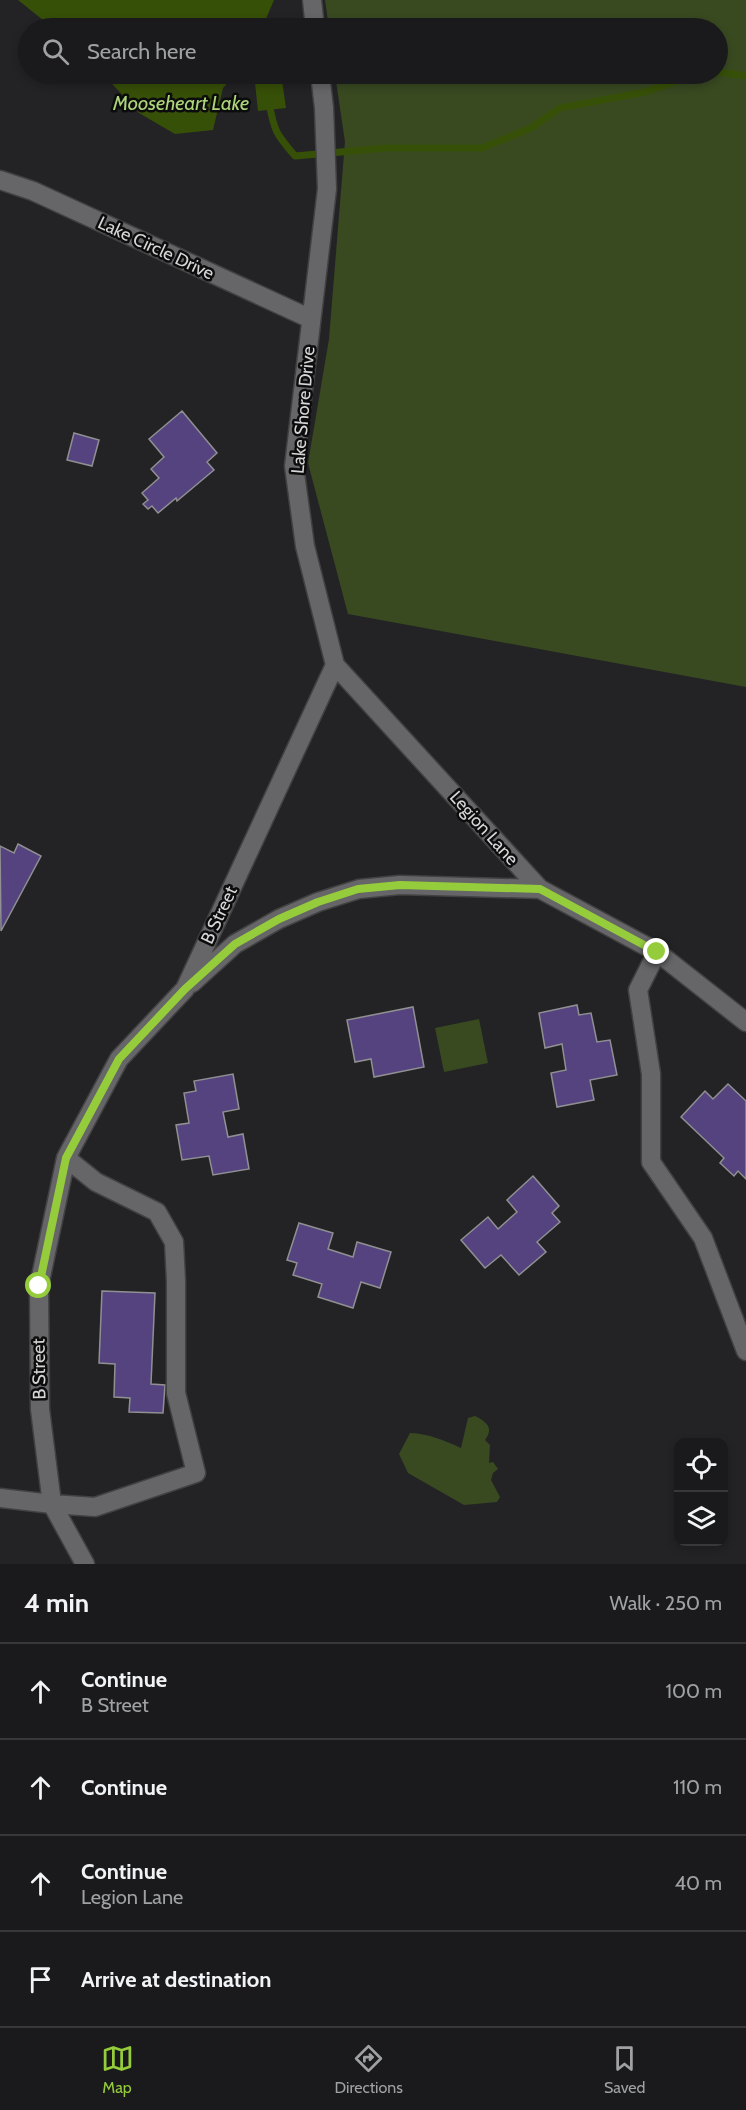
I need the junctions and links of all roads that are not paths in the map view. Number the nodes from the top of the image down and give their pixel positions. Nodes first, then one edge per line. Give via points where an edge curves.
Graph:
1 (312, 0) edge
2 (314, 18) edge
3 (321, 84) edge
4 (0, 180) edge
5 (311, 319) junction
6 (335, 665) junction
7 (540, 889) junction
8 (657, 952) junction
9 (185, 989) junction
10 (746, 1022) edge
11 (66, 1158) junction
12 (746, 1351) edge
13 (0, 1498) edge
14 (52, 1504) junction
15 (85, 1564) edge

1 - 2 street
3 - 5 street, Lake Shore Drive via 327,189
4 - 5 street, Lake Circle Drive via 33,191
5 - 6 street, Lake Shore Drive via 294,466 305,546
6 - 7 street, Legion Lane
6 - 9 street, B Street
7 - 8 street, Legion Lane
7 - 9 street via 400,885 358,889 279,919 235,944
8 - 10 street, Legion Lane
8 - 12 street via 638,990 651,1074 651,1162 704,1238
9 - 11 street, B Street via 119,1059
11 - 14 street, B Street via 39,1286 40,1408
11 - 14 street via 96,1182 157,1212 174,1242 176,1393 196,1473 95,1507
13 - 14 street
14 - 15 street, B Street

